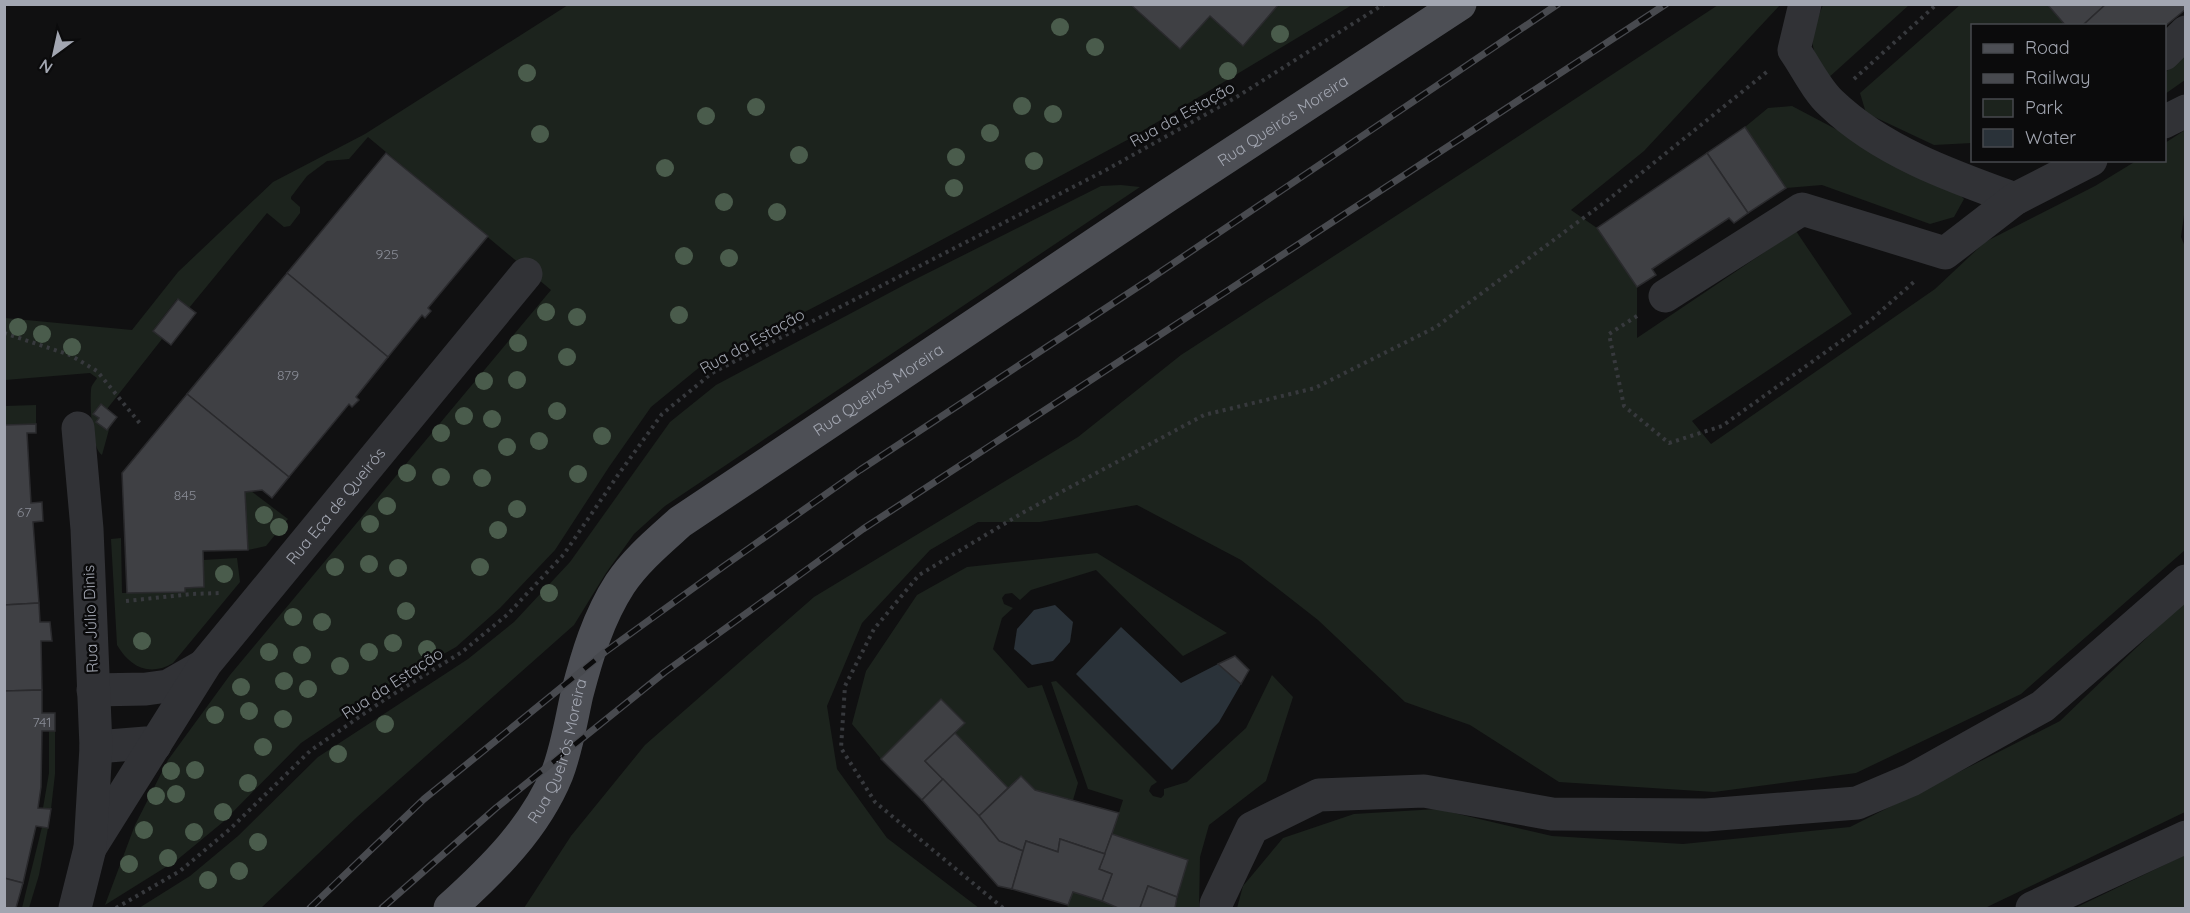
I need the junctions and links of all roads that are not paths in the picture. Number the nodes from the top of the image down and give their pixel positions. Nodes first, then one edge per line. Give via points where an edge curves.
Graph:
1 (1460, 4) edge
2 (1804, 4) edge
3 (2186, 32) edge
4 (2166, 52) edge
5 (2186, 111) edge
6 (2166, 122) edge
7 (2072, 165) edge
8 (2015, 199) junction
9 (526, 274) dead end
10 (1665, 296) road end
11 (78, 428) dead end
12 (2186, 580) edge
13 (207, 663) junction
14 (93, 690) junction
15 (155, 745) junction
16 (96, 747) junction
17 (2186, 837) edge
18 (90, 849) junction
19 (75, 909) edge
20 (450, 909) edge
21 (1216, 909) edge
22 (2032, 909) edge

1 - 20 main road, Rua Queirós Moreira via 680,522 621,583 604,613 589,650 565,751 547,796 524,832 487,875
2 - 8 street via 1794,50 1829,102 1868,133 1947,175
3 - 4 street
5 - 6 street
7 - 8 street
8 - 10 street via 1945,253 1802,209
9 - 13 street, Rua Eça de Queirós
11 - 14 street, Rua Júlio Dinis via 87,529
12 - 21 street via 2043,706 1911,780 1857,803 1707,815 1552,814 1424,791 1318,795 1252,828
13 - 14 street, Rua Júlio Dinis via 168,686
13 - 15 street, Rua Eça de Queirós
14 - 16 street, Rua Eça de Queirós
15 - 16 street
15 - 18 street, Rua Eça de Queirós
16 - 18 street, Rua Eça de Queirós
17 - 22 street
18 - 19 street, Rua Eça de Queirós

